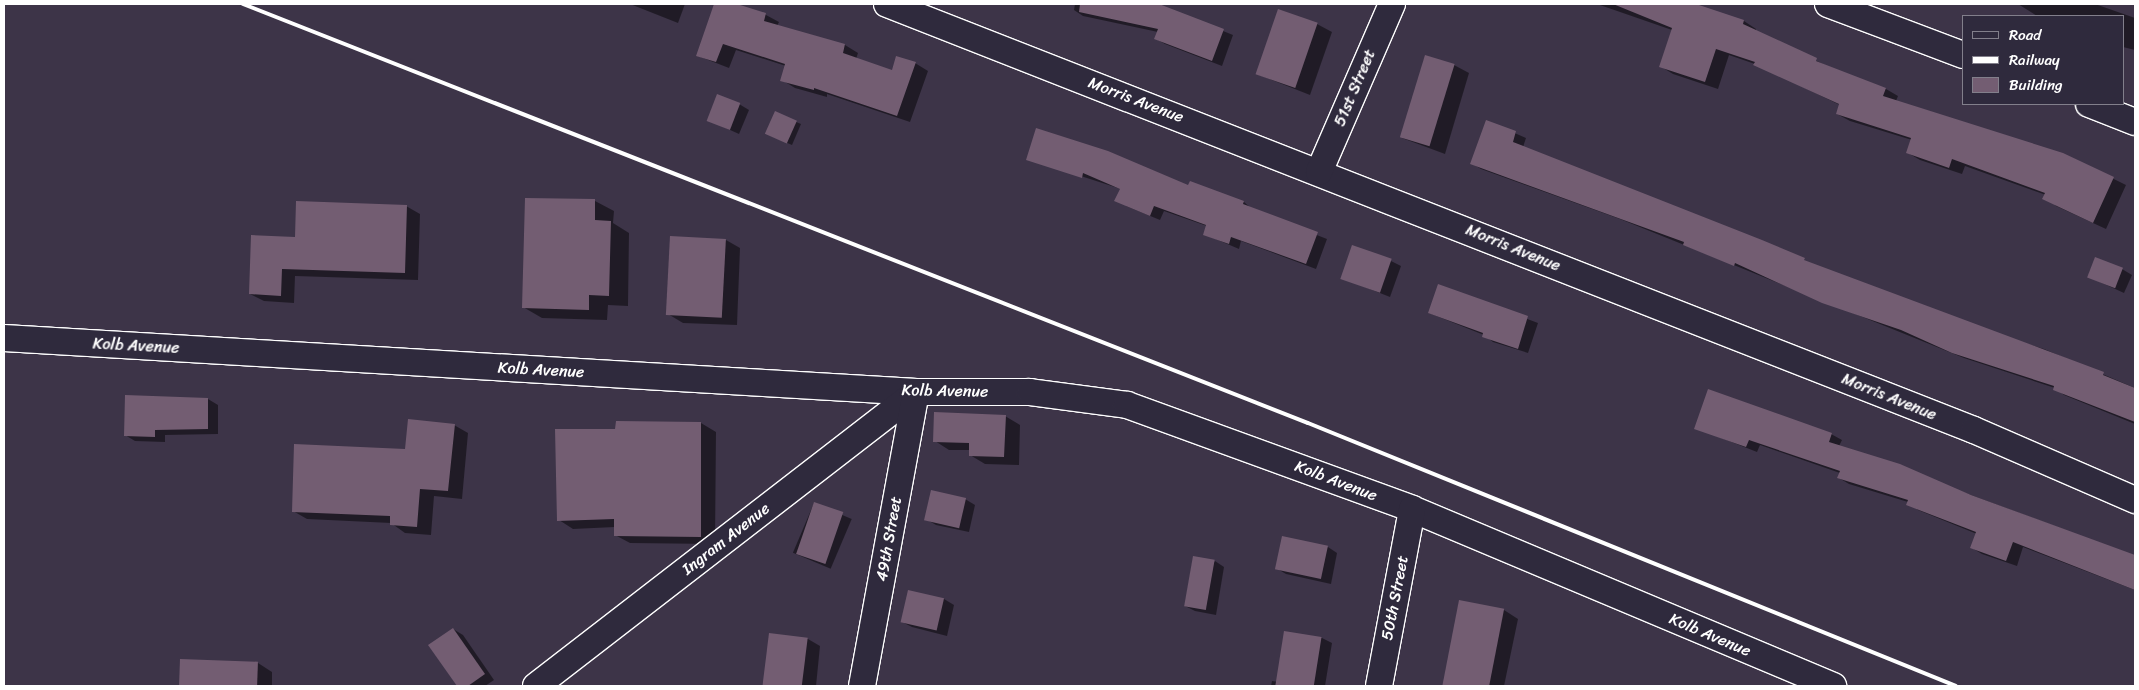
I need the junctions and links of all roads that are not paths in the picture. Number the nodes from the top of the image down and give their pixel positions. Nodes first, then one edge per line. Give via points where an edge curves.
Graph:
1 (887, 4) edge
2 (1392, 4) edge
3 (1828, 4) edge
4 (1962, 55) edge
5 (2092, 105) edge
6 (2135, 122) edge
7 (1319, 172) junction
8 (4, 338) edge
9 (916, 392) junction
10 (2135, 500) edge
11 (1412, 509) junction
12 (536, 686) edge
13 (862, 686) edge
14 (1379, 686) edge
15 (1833, 686) edge

1 - 7 street, Morris Avenue
2 - 7 street, 51st Street
3 - 4 street
5 - 6 street
7 - 10 street, Morris Avenue via 1974,430
8 - 9 street, Kolb Avenue
9 - 11 street, Kolb Avenue via 1030,392 1127,405
9 - 12 street, Ingram Avenue
9 - 13 street, 49th Street
11 - 14 street, 50th Street
11 - 15 street, Kolb Avenue

